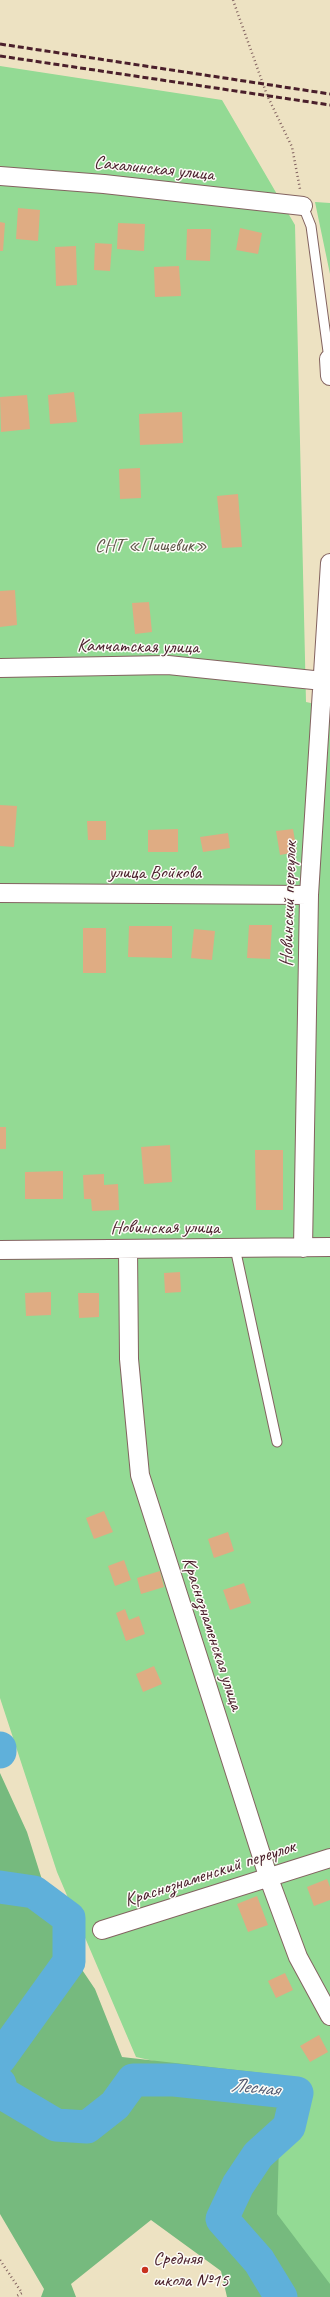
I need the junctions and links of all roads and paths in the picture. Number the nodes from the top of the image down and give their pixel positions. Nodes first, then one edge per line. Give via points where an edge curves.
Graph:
1 (233, 0) edge
2 (0, 176) edge
3 (303, 206) junction
4 (330, 365) edge
5 (330, 563) edge
6 (0, 668) edge
7 (323, 682) junction
8 (0, 893) edge
9 (309, 895) junction
10 (330, 1247) edge
11 (235, 1248) junction
12 (302, 1248) junction
13 (128, 1249) junction
14 (0, 1250) edge
15 (277, 1442) dead end
16 (330, 1858) edge
17 (268, 1876) junction
18 (102, 1930) dead end
19 (330, 2016) edge
20 (0, 2260) edge
21 (15, 2297) edge

1 - 3 path via 267,95 292,147
2 - 3 street, Сахалинская улица via 104,184
3 - 4 lane via 312,226
5 - 7 street, Новинский переулок
6 - 7 street, Камчатская улица via 168,665
7 - 9 street, Новинский переулок
8 - 9 street, улица Войкова
9 - 12 street, Новинский переулок
10 - 12 street, Новинская улица
11 - 12 street, Новинская улица
11 - 13 street, Новинская улица
11 - 15 lane
13 - 14 street, Новинская улица
13 - 17 street, Краснознаменская улица via 129,1359 140,1475
16 - 17 street, Краснознаменский переулок
17 - 18 street, Краснознаменский переулок
17 - 19 street, Краснознаменская улица via 298,1956
20 - 21 path via 22,2293

